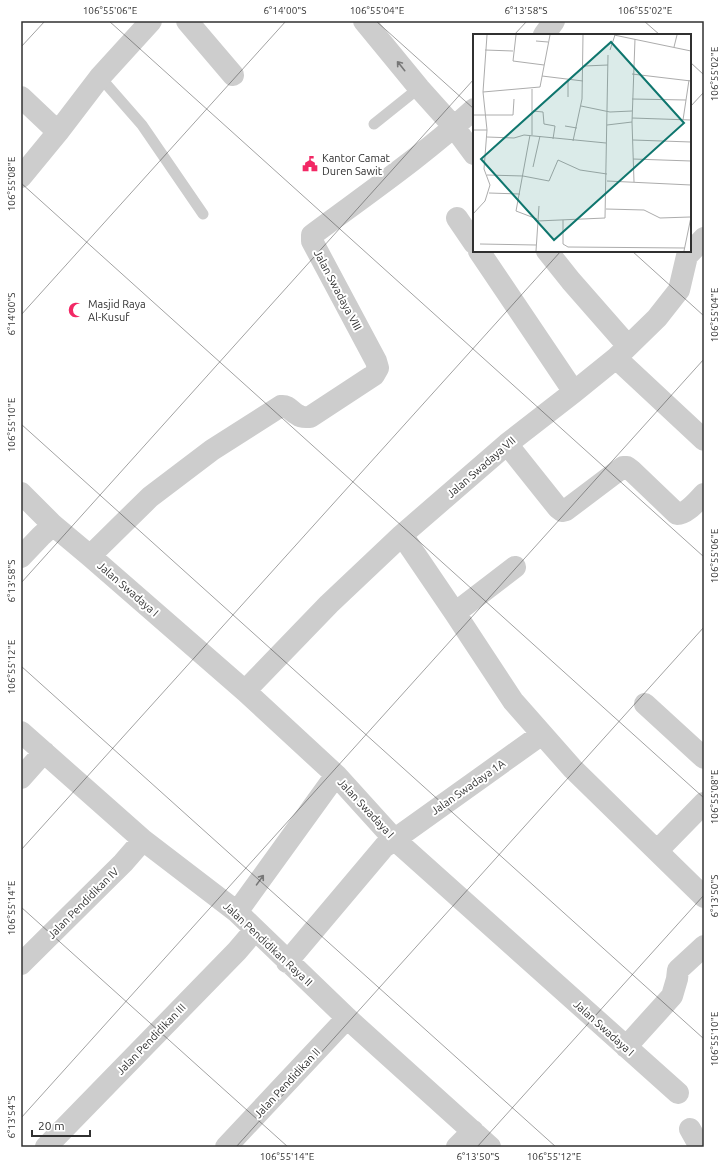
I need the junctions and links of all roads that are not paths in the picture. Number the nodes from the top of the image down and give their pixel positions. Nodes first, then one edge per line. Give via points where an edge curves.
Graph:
1 (151, 21) edge
2 (187, 21) edge
3 (554, 21) edge
4 (374, 28) edge
5 (545, 34) edge
6 (233, 76) dead end
7 (100, 78) junction
8 (419, 88) junction
9 (21, 97) edge
10 (473, 110) edge
11 (374, 124) dead end
12 (454, 127) junction
13 (58, 132) junction
14 (473, 153) edge
15 (21, 177) edge
16 (203, 214) dead end
17 (457, 218) dead end
18 (704, 238) edge
19 (473, 242) edge
20 (480, 252) edge
21 (548, 252) edge
22 (691, 252) edge
23 (691, 252) edge
24 (622, 352) junction
25 (574, 392) junction
26 (704, 440) edge
27 (507, 444) junction
28 (21, 493) edge
29 (704, 494) edge
30 (53, 525) junction
31 (402, 535) junction
32 (90, 556) junction
33 (21, 557) edge
34 (516, 567) dead end
35 (455, 613) junction
36 (245, 691) junction
37 (646, 704) dead end
38 (21, 732) edge
39 (542, 734) junction
40 (44, 752) junction
41 (704, 758) edge
42 (336, 775) junction
43 (21, 778) edge
44 (704, 803) edge
45 (394, 839) junction
46 (143, 840) junction
47 (656, 851) junction
48 (704, 897) edge
49 (237, 912) junction
50 (255, 930) junction
51 (704, 946) edge
52 (287, 962) junction
53 (21, 964) edge
54 (347, 1018) junction
55 (626, 1047) junction
56 (678, 1093) dead end
57 (473, 1131) junction
58 (46, 1147) edge
59 (226, 1147) edge
60 (457, 1147) edge
61 (490, 1147) edge

1 - 7 street
2 - 6 street
3 - 5 street
8 -> 4 street
7 - 13 street
7 - 16 lane via 142,125
8 - 11 lane
8 - 12 street
9 - 13 street
10 - 12 street, Jalan Swadaya VIII
12 - 14 street
12 - 32 street, Jalan Swadaya VIII via 312,235 312,241 376,361 378,368 374,375 310,417 298,416 288,407 281,406 227,440 150,497
13 - 15 street
17 - 19 street
18 - 23 street, Jalan Swadaya VII
20 - 25 street
21 - 24 street
22 - 24 street, Jalan Swadaya VII via 687,256 679,290 657,318
24 - 25 street, Jalan Swadaya VII
24 - 26 street
25 - 27 street, Jalan Swadaya VII
27 - 29 street via 562,511 623,467 627,467 677,514 685,512
27 - 31 street, Jalan Swadaya VII
28 - 30 street
30 - 32 street, Jalan Swadaya I
30 - 33 street
31 - 35 street
31 - 36 street, Jalan Swadaya VII via 329,604
32 - 36 street, Jalan Swadaya I
34 - 35 street
35 - 39 street via 513,700
36 - 42 street, Jalan Swadaya I
37 - 41 street
38 - 40 street, Jalan Pendidikan Raya II
39 - 45 street, Jalan Swadaya 1A
39 - 47 street via 573,769
40 - 43 street
40 - 46 street, Jalan Pendidikan Raya II
42 - 45 street, Jalan Swadaya I
49 -> 42 street
44 - 47 street
45 - 52 street, Jalan Swadaya 1A via 384,847
45 - 55 street, Jalan Swadaya I
46 - 49 street, Jalan Pendidikan Raya II
46 - 53 street, Jalan Pendidikan IV
47 - 48 street
49 - 50 street, Jalan Pendidikan Raya II
50 - 52 street, Jalan Pendidikan Raya II
50 - 58 street, Jalan Pendidikan III
51 - 55 street via 678,970 672,996
52 - 54 street, Jalan Pendidikan Raya II
54 - 57 street, Jalan Pendidikan Raya II
54 - 59 street, Jalan Pendidikan II
55 - 56 street, Jalan Swadaya I
57 - 60 street
57 - 61 street, Jalan Pendidikan Raya II

